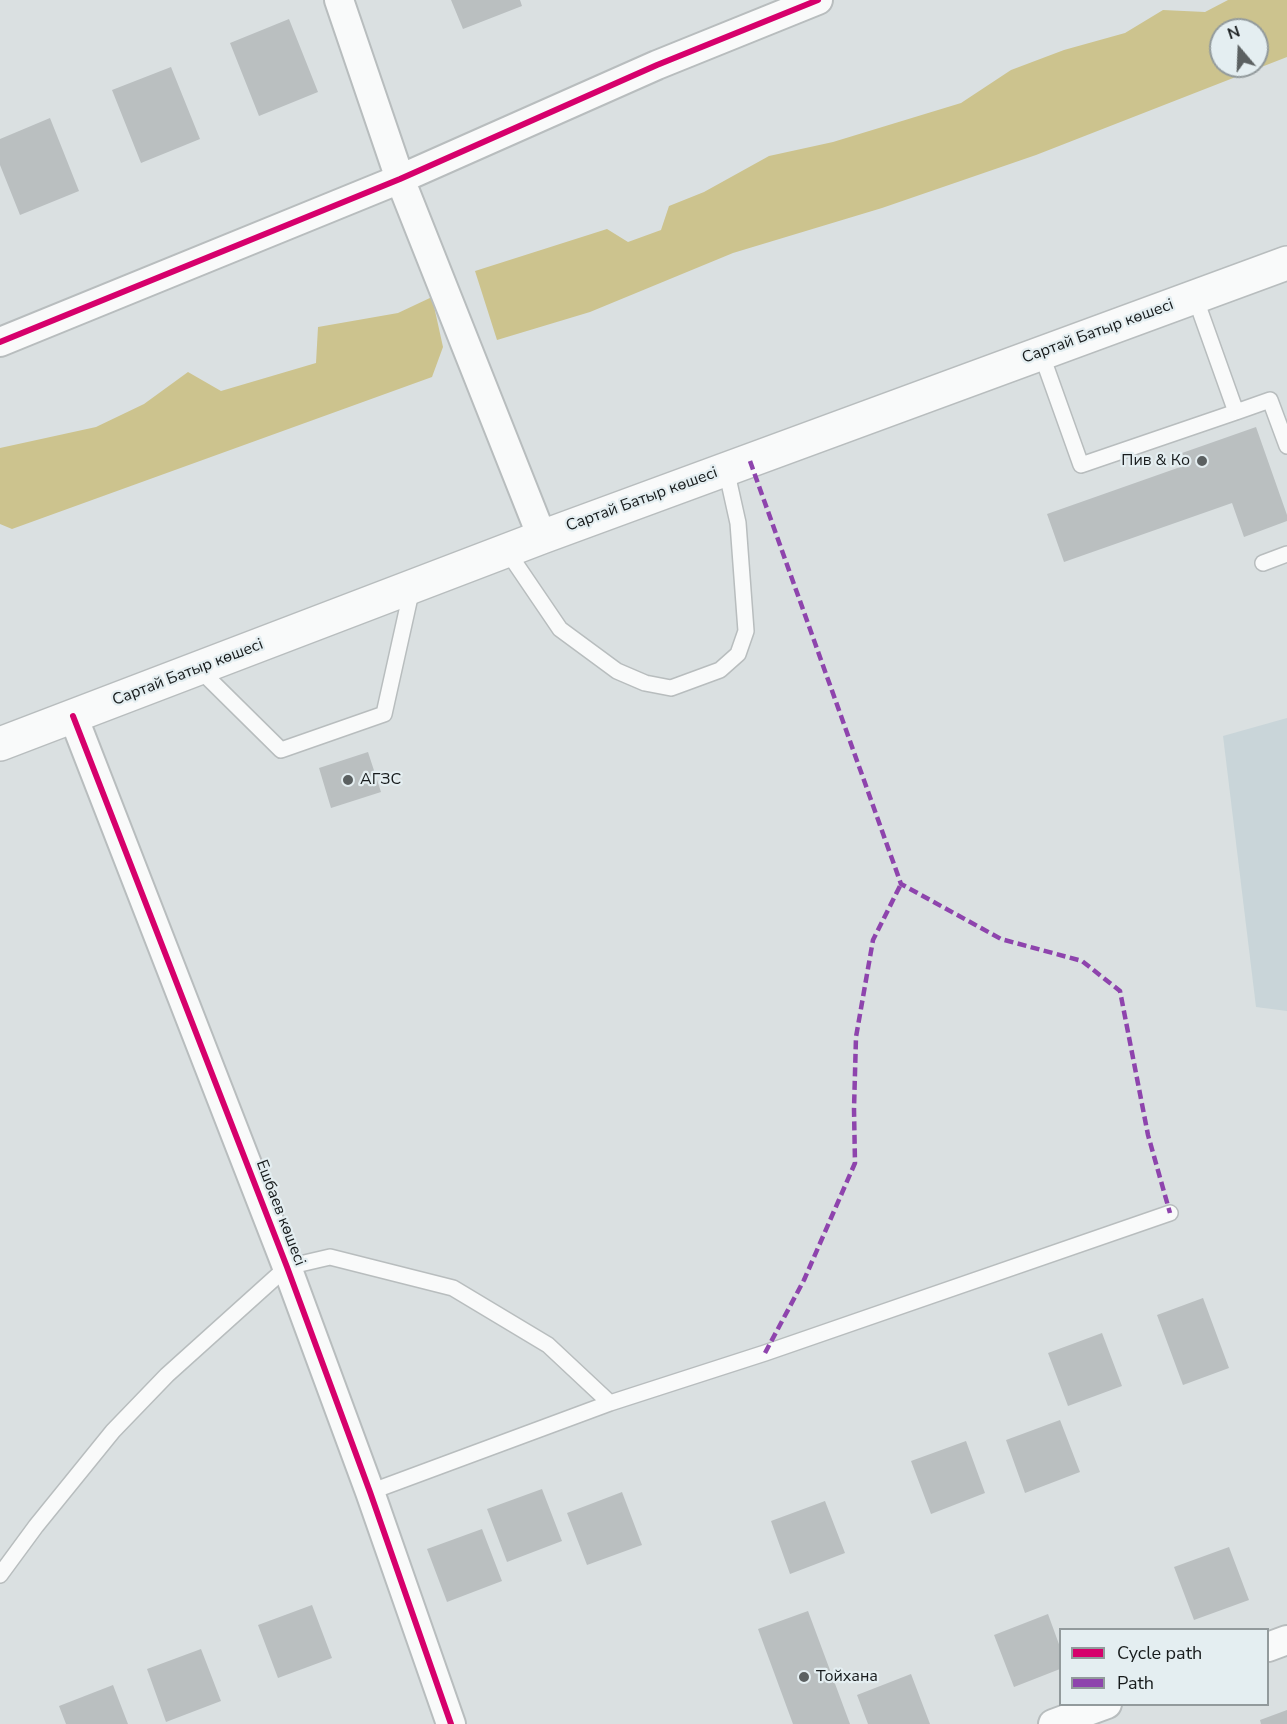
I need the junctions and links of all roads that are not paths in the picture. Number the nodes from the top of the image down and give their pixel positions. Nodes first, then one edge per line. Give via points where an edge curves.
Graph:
1 (339, 0) edge
2 (818, 0) edge
3 (400, 179) junction
4 (1285, 267) edge
5 (1195, 297) junction
6 (0, 342) edge
7 (1041, 353) junction
8 (1236, 412) junction
9 (1287, 446) edge
10 (726, 469) junction
11 (542, 537) junction
12 (507, 550) junction
13 (1287, 554) edge
14 (1263, 562) dead end
15 (413, 586) junction
16 (199, 669) junction
17 (73, 716) junction
18 (0, 744) edge
19 (1170, 1213) dead end
20 (287, 1268) junction
21 (610, 1403) junction
22 (370, 1492) junction
23 (0, 1575) edge
24 (1287, 1640) edge
25 (1269, 1647) edge
26 (1102, 1706) edge
27 (451, 1724) edge
28 (1053, 1724) edge

1 - 3 street
2 - 3 street via 657,65
3 - 6 street
3 - 11 street
4 - 5 highway, Сартай Батыр көшесі
5 - 7 highway, Сартай Батыр көшесі
5 - 8 lane
7 - 8 lane via 1080,465
7 - 10 highway, Сартай Батыр көшесі
8 - 9 lane via 1270,400
10 - 11 highway, Сартай Батыр көшесі
10 - 12 lane via 738,523 746,631 738,654 720,670 670,687 645,683 616,671 560,629
11 - 12 highway, Сартай Батыр көшесі
12 - 15 highway, Сартай Батыр көшесі
13 - 14 lane
15 - 16 highway, Сартай Батыр көшесі
15 - 16 lane via 384,714 280,750
16 - 17 highway, Сартай Батыр көшесі
17 - 18 highway, Сартай Батыр көшесі
17 - 20 street, Ешбаев көшесі
19 - 21 lane
20 - 21 lane via 330,1257 453,1287 548,1345
20 - 22 street, Ешбаев көшесі
20 - 23 lane via 167,1375 113,1431
21 - 22 lane
22 - 27 street, Ешбаев көшесі
24 - 25 street
26 - 28 street

